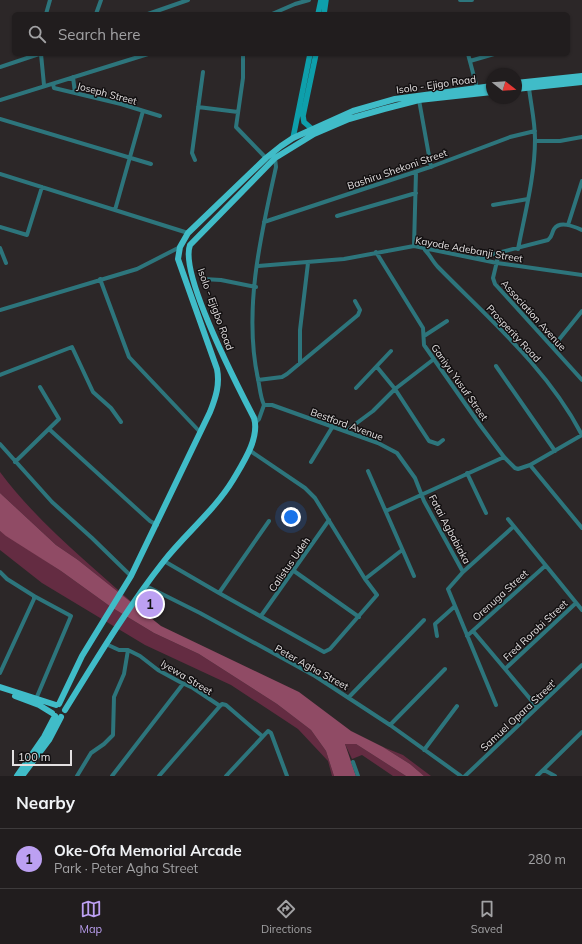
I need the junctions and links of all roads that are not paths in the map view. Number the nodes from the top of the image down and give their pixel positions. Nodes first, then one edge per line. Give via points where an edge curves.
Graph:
1 (50, 0) edge
2 (101, 0) edge
3 (188, 0) edge
4 (309, 0) edge
5 (321, 0) edge
6 (326, 0) edge
7 (460, 0) edge
8 (472, 0) edge
9 (47, 12) edge
10 (97, 12) edge
11 (154, 12) edge
12 (277, 12) edge
13 (318, 12) edge
14 (324, 12) edge
15 (34, 56) edge
16 (40, 56) edge
17 (141, 56) edge
18 (243, 56) edge
19 (310, 56) edge
20 (316, 56) edge
21 (469, 56) edge
22 (487, 56) edge
23 (470, 61) junction
24 (0, 68) edge
25 (203, 72) dead end
26 (582, 76) edge
27 (73, 77) junction
28 (522, 82) edge
29 (582, 82) edge
30 (53, 84) junction
31 (44, 85) junction
32 (486, 87) edge
33 (477, 88) junction
34 (522, 88) edge
35 (528, 88) junction
36 (75, 92) junction
37 (486, 93) edge
38 (0, 100) edge
39 (419, 100) junction
40 (198, 106) junction
41 (143, 111) junction
42 (238, 112) junction
43 (160, 116) dead end
44 (0, 119) edge
45 (312, 129) junction
46 (535, 131) junction
47 (582, 137) edge
48 (293, 138) junction
49 (535, 141) junction
50 (129, 158) junction
51 (266, 158) junction
52 (275, 158) junction
53 (195, 160) dead end
54 (151, 164) dead end
55 (431, 167) junction
56 (416, 172) junction
57 (0, 174) edge
58 (582, 181) edge
59 (42, 187) junction
60 (416, 193) junction
61 (528, 199) junction
62 (493, 205) dead end
63 (115, 210) junction
64 (338, 216) dead end
65 (264, 222) junction
66 (568, 225) junction
67 (0, 227) edge
68 (582, 230) edge
69 (188, 234) junction
70 (414, 246) junction
71 (180, 247) junction
72 (0, 248) edge
73 (425, 249) junction
74 (518, 249) junction
75 (376, 252) junction
76 (499, 253) junction
77 (476, 259) junction
78 (6, 263) dead end
79 (308, 263) junction
80 (497, 264) junction
81 (258, 266) junction
82 (582, 275) edge
83 (100, 279) junction
84 (203, 279) dead end
85 (256, 287) junction
86 (354, 301) dead end
87 (0, 310) edge
88 (582, 312) edge
89 (447, 321) dead end
90 (424, 336) junction
91 (553, 347) junction
92 (392, 350) dead end
93 (434, 359) junction
94 (300, 363) junction
95 (227, 366) junction
96 (496, 366) dead end
97 (377, 367) junction
98 (217, 369) junction
99 (0, 375) edge
100 (258, 380) junction
101 (582, 380) edge
102 (40, 387) dead end
103 (356, 388) dead end
104 (395, 389) junction
105 (264, 405) junction
106 (121, 422) dead end
107 (255, 423) junction
108 (333, 426) junction
109 (49, 429) junction
110 (346, 431) junction
111 (200, 432) junction
112 (582, 435) edge
113 (443, 440) dead end
114 (0, 444) edge
115 (248, 450) junction
116 (555, 451) junction
117 (504, 457) junction
118 (15, 462) junction
119 (312, 462) dead end
120 (530, 465) junction
121 (368, 471) dead end
122 (467, 474) junction
123 (422, 493) junction
124 (386, 511) junction
125 (486, 513) dead end
126 (329, 520) junction
127 (508, 520) dead end
128 (269, 521) dead end
129 (157, 525) junction
130 (513, 527) junction
131 (582, 528) edge
132 (402, 550) junction
133 (164, 561) junction
134 (544, 566) junction
135 (294, 571) junction
136 (0, 572) edge
137 (463, 572) junction
138 (414, 576) dead end
139 (129, 578) junction
140 (365, 579) junction
141 (144, 588) junction
142 (219, 593) junction
143 (34, 596) junction
144 (576, 603) junction
145 (454, 607) junction
146 (582, 610) edge
147 (261, 616) junction
148 (359, 617) junction
149 (424, 620) dead end
150 (473, 630) junction
151 (437, 636) dead end
152 (466, 636) junction
153 (106, 644) junction
154 (128, 650) junction
155 (582, 665) edge
156 (445, 669) dead end
157 (505, 669) junction
158 (0, 673) edge
159 (182, 684) junction
160 (0, 687) edge
161 (0, 691) edge
162 (349, 697) junction
163 (36, 699) junction
164 (57, 705) junction
165 (496, 705) dead end
166 (220, 706) junction
167 (457, 706) dead end
168 (537, 706) junction
169 (65, 710) junction
170 (56, 715) junction
171 (390, 725) junction
172 (582, 732) edge
173 (262, 736) junction
174 (424, 750) junction
175 (353, 762) dead end
176 (544, 770) junction
177 (17, 776) edge
178 (22, 776) edge
179 (77, 776) edge
180 (112, 776) edge
181 (159, 776) edge
182 (226, 776) edge
183 (287, 776) edge
184 (358, 776) edge
185 (460, 776) edge
186 (465, 776) edge
187 (537, 776) edge
188 (555, 776) edge

1 - 9 street
2 - 10 street
3 - 11 street
4 - 12 street
5 - 13 main road
6 - 14 main road
7 - 8 street
15 - 24 street
16 - 31 street
17 - 27 street
18 - 42 street
19 - 48 main road
20 - 45 main road via 303,116 304,122
21 - 23 street
22 - 23 street
23 - 33 street
25 - 40 street
26 - 28 main road
27 - 30 street
27 - 36 street
29 - 35 main road
30 - 31 street
30 - 36 street, Joseph Street via 54,88
31 - 38 street
32 - 33 main road, Isolo - Ejigo Road
33 - 45 main road, Isolo - Ejigo Road via 395,99 353,111
34 - 35 main road
35 - 46 street
36 - 41 street, Joseph Street
37 - 39 main road, Isolo - Ejigbo Road
39 - 52 main road, Isolo - Ejigbo Road via 349,119 302,140
39 - 55 street
40 - 42 street
40 - 53 street via 192,153
41 - 43 street, Joseph Street
41 - 50 street
42 - 51 street via 238,131
44 - 50 street
45 - 48 main road, Isolo - Ejigo Road
46 - 49 street
46 - 55 street, Bashiru Shekoni Street via 510,137
47 - 49 street via 560,141
48 - 51 main road
49 - 61 street
50 - 54 street
50 - 63 street
51 - 69 main road
52 - 65 street via 276,167
52 - 95 main road, Isolo - Ejigbo Road via 194,239 188,251 189,264 199,296
55 - 56 street, Bashiru Shekoni Street
56 - 60 street
56 - 65 street, Bashiru Shekoni Street
57 - 59 street
58 - 66 street
59 - 63 street
59 - 67 street via 27,235
60 - 64 street
60 - 70 street
61 - 62 street
61 - 74 street
63 - 69 street
65 - 81 street
66 - 68 street
66 - 74 street via 554,229 552,237 548,240
69 - 71 main road
70 - 73 street, Kayode Adebanji Street
70 - 75 street, Kayode Adebanji Street
71 - 83 street via 137,269
71 - 98 main road, Isolo - Ejigbo Road via 180,264
72 - 78 street
73 - 77 street, Kayode Adebanji Street
73 - 112 street, Prosperity Road via 436,265 540,371 558,394
74 - 76 street
75 - 79 street, Kayode Adebanji Street
75 - 90 street, Ganiyu Yusuf Street via 423,328
76 - 77 street
76 - 80 street, Association Avenue
77 - 80 street, Kayode Adebanji Street
79 - 81 street, Kayode Adebanji Street
79 - 94 street via 300,330
80 - 82 street, Kayode Adebanji Street
80 - 91 street, Association Avenue via 493,278 495,284
81 - 85 street
83 - 87 street
83 - 111 street via 130,357
84 - 85 street
85 - 100 street via 252,343
86 - 94 street via 360,310 358,315
88 - 91 street
89 - 90 street
90 - 93 street, Ganiyu Yusuf Street via 424,345
91 - 101 street, Association Avenue
92 - 97 street
93 - 104 street
93 - 117 street, Ganiyu Yusuf Street
94 - 100 street via 282,377
95 - 98 main road
95 - 107 main road, Isolo - Ejigbo Road
96 - 116 street
97 - 103 street
97 - 104 street
98 - 111 main road, Isolo - Ejigbo Road via 217,393
99 - 106 street via 72,347 93,392 111,408
100 - 105 street
102 - 109 street via 59,419
104 - 110 street
104 - 113 street via 429,441 438,444
105 - 107 street
105 - 108 street, Bestford Avenue via 281,408
107 - 115 main road via 256,431
108 - 110 street, Bestford Avenue
108 - 119 street
109 - 118 street
109 - 129 street
110 - 123 street, Bestford Avenue via 397,453 415,478
111 - 129 main road, Isolo - Ejigbo Road
112 - 116 street
114 - 118 street
115 - 126 street via 305,488
115 - 133 main road via 220,500
116 - 120 street
117 - 120 street, Ganiyu Yusuf Street via 518,469
117 - 122 street
118 - 139 street
120 - 131 street
121 - 124 street
122 - 123 street
122 - 125 street
123 - 124 street
123 - 137 street, Fatai Agbabiaka
124 - 132 street
126 - 135 street, Calistus Udeh
126 - 140 street
127 - 130 street
128 - 142 street
129 - 139 main road, Isolo - Ejigbo Road
130 - 134 street
130 - 137 street
132 - 138 street
132 - 140 street
133 - 141 main road
133 - 142 street
134 - 144 street
134 - 150 street, Orenuga Street
135 - 147 street, Calistus Udeh
135 - 148 street
136 - 143 street
137 - 145 street via 448,589
139 - 164 main road via 82,656
140 - 148 street via 377,595
141 - 153 main road
141 - 162 street, Peter Agha Street via 200,613
142 - 147 street
143 - 158 street
143 - 163 street via 71,616
144 - 146 street
144 - 157 street, Fred Rorobi Street
145 - 151 street via 435,624
145 - 152 street
147 - 148 street via 324,652 330,649
149 - 162 street
150 - 152 street, Orenuga Street
150 - 157 street
152 - 165 street
153 - 154 street, Iyewa Street via 119,650
153 - 169 main road
154 - 159 street, Iyewa Street
154 - 179 street via 124,674 114,697 113,735 91,752
155 - 168 street, Samuel Opara Street'
156 - 171 street
157 - 168 street
159 - 166 street, Iyewa Street via 193,688
159 - 180 street via 111,774
160 - 163 main road
161 - 170 main road via 39,705
162 - 171 street, Peter Agha Street
163 - 164 main road
164 - 169 main road
164 - 170 main road via 52,709
166 - 173 street via 226,705
166 - 181 street, Iyewa Street
167 - 174 street
168 - 186 street, Samuel Opara Street'
169 - 170 main road
170 - 177 main road
170 - 178 main road via 49,740
171 - 174 street, Peter Agha Street
172 - 176 street
173 - 182 street
173 - 183 street via 268,731 271,733
174 - 185 street, Peter Agha Street
175 - 184 street
176 - 187 street
176 - 188 street

